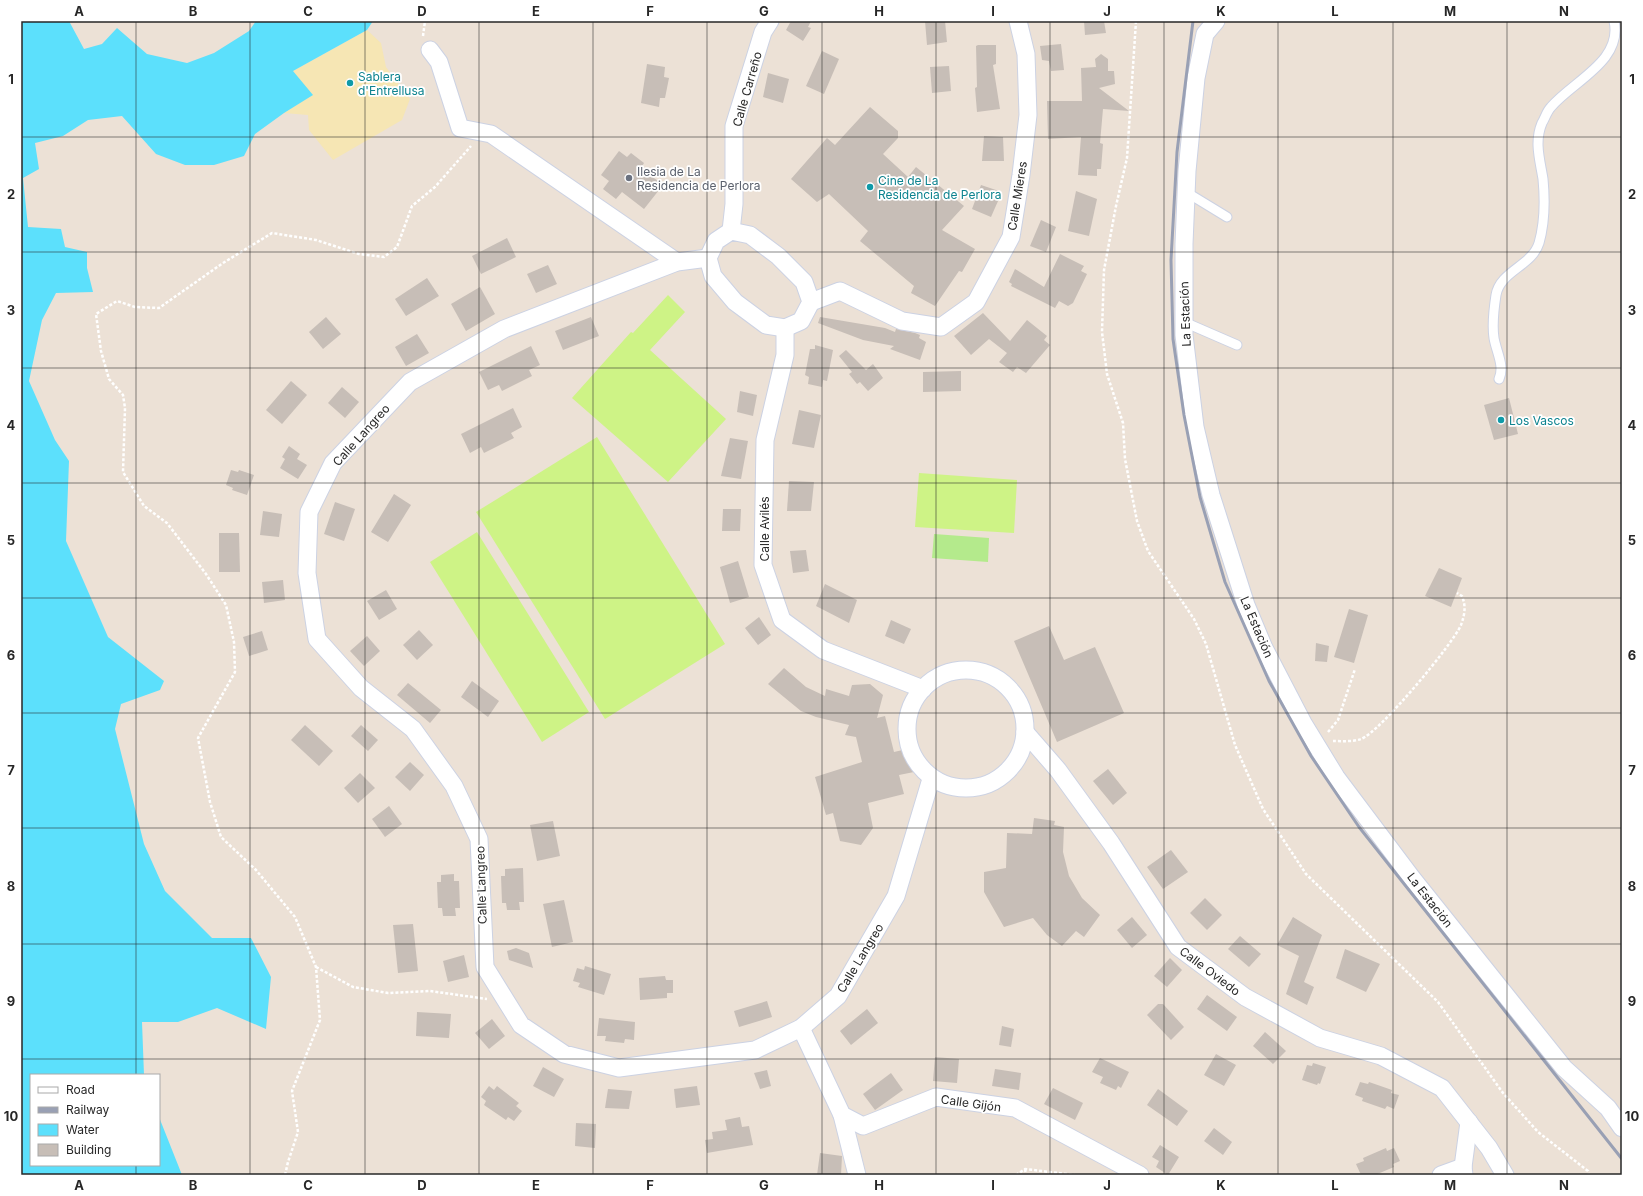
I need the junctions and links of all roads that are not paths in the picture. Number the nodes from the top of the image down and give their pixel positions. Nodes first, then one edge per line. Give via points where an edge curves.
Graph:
1 (770, 21) edge
2 (1018, 21) edge
3 (1216, 21) edge
4 (1614, 21) edge
5 (430, 50) dead end
6 (1186, 192) junction
7 (1227, 217) dead end
8 (731, 231) junction
9 (708, 258) junction
10 (677, 262) junction
11 (811, 302) junction
12 (1184, 322) junction
13 (785, 328) junction
14 (1237, 345) dead end
15 (1499, 379) dead end
16 (922, 689) junction
17 (1024, 732) junction
18 (931, 779) junction
19 (801, 1028) junction
20 (842, 1115) junction
21 (1468, 1122) junction
22 (1622, 1128) edge
23 (1464, 1171) edge
24 (857, 1175) edge
25 (1140, 1175) edge
26 (1441, 1175) edge
27 (1505, 1175) edge

1 - 8 street, Calle Carreño via 763,32 734,126 734,204
2 - 11 street, Calle Mieres via 1026,54 1028,115 1021,175 1011,237 976,302 941,327 902,321 840,291
3 - 6 street, La Estación via 1205,34 1196,78
4 - 15 lane via 1616,30 1612,47 1602,60 1550,107 1542,124 1537,140 1545,206 1539,244 1528,258 1501,281 1496,294 1494,337 1502,372
5 - 10 street via 439,62 460,128 491,134
6 - 7 lane
6 - 12 street, La Estación
8 - 9 street via 716,241
8 - 11 street via 750,235 778,256 804,282
9 - 10 street, Calle Langreo
9 - 13 street via 713,276 736,302 766,325
10 - 19 street, Calle Langreo via 504,329 410,382 333,463 309,512 308,573 317,639 361,688 413,729 454,786 479,839 485,967 521,1025 564,1054 619,1068 755,1050
11 - 13 street via 801,321
12 - 14 lane
12 - 22 street, La Estación via 1195,427 1211,495 1246,605 1303,723 1336,777 1412,878 1564,1068 1608,1108
13 - 16 street, Calle Avilés via 785,355 765,440 764,565 782,620 824,650
16 - 17 street via 939,677 956,671 973,671 990,676 1005,685 1016,699 1023,715
16 - 18 street via 911,706 907,726 909,746 918,764
17 - 18 street via 1021,750 1012,765 1000,777 984,785 967,788 950,786
17 - 21 street, Calle Oviedo via 1058,770 1111,843 1178,947 1245,997 1320,1038 1381,1056 1442,1088
18 - 19 street, Calle Langreo via 896,896 838,996
19 - 20 street
20 - 24 street
20 - 25 street, Calle Gijón via 863,1126 936,1098 1015,1108
21 - 23 street
21 - 27 street, Calle Oviedo via 1489,1148
23 - 26 street

